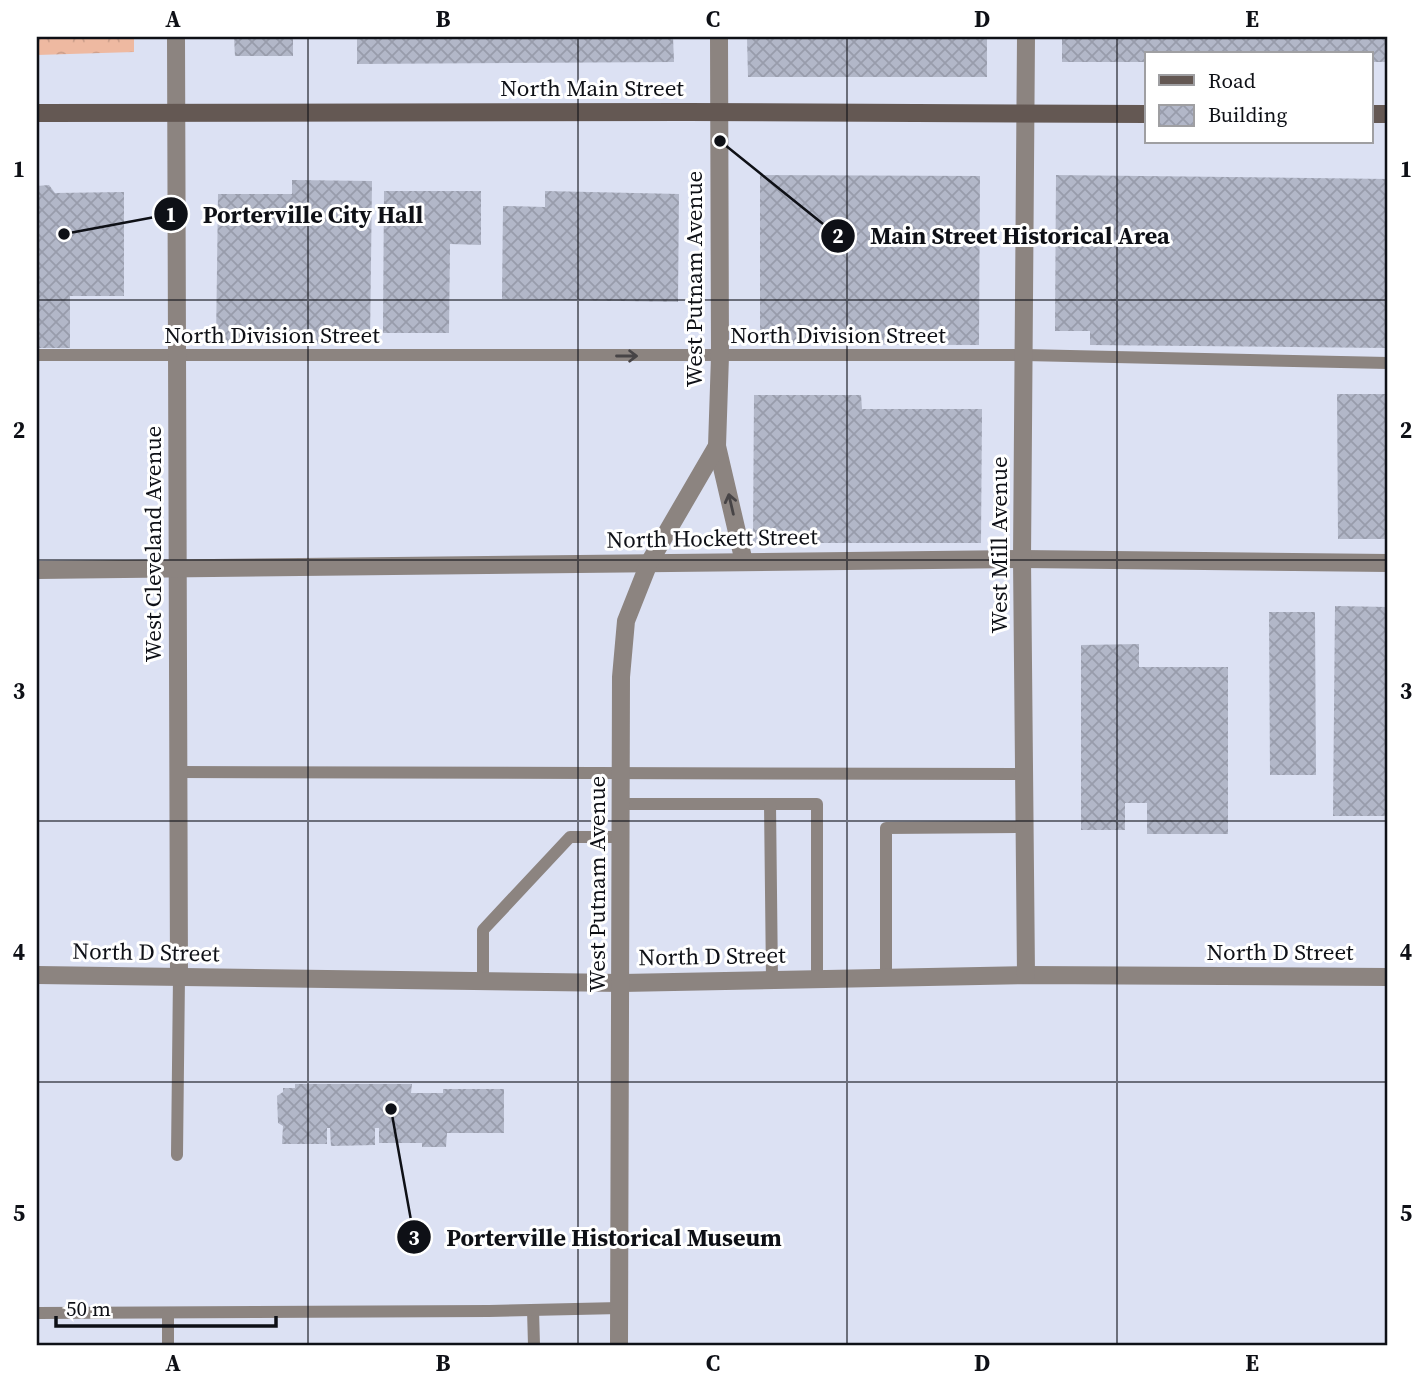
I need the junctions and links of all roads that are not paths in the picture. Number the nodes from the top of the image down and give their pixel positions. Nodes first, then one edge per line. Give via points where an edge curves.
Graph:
1 (176, 37) edge
2 (719, 37) edge
3 (1026, 37) edge
4 (719, 112) junction
5 (37, 113) edge
6 (178, 113) junction
7 (1145, 114) edge
8 (1025, 115) junction
9 (37, 355) edge
10 (1025, 355) junction
11 (178, 356) junction
12 (720, 356) junction
13 (1388, 363) edge
14 (717, 446) junction
15 (1022, 559) junction
16 (744, 562) junction
17 (649, 563) junction
18 (1388, 563) edge
19 (177, 568) junction
20 (37, 570) edge
21 (178, 772) junction
22 (621, 772) junction
23 (1024, 774) junction
24 (621, 804) junction
25 (770, 804) junction
26 (1025, 827) junction
27 (621, 837) junction
28 (37, 975) edge
29 (1026, 975) junction
30 (179, 976) junction
31 (1388, 977) edge
32 (886, 978) junction
33 (817, 979) junction
34 (483, 980) junction
35 (772, 980) junction
36 (622, 983) junction
37 (177, 1155) dead end
38 (620, 1308) junction
39 (533, 1310) junction
40 (37, 1313) edge
41 (168, 1313) junction
42 (168, 1345) edge
43 (534, 1345) edge
44 (619, 1345) edge

1 - 6 street, West Cleveland Avenue
2 - 4 street, West Putnam Avenue
3 - 8 street, West Mill Avenue
4 - 6 main road, North Main Street
4 - 8 main road, North Main Street
4 - 12 street, West Putnam Avenue
5 - 6 main road, North Main Street
6 - 11 street, West Cleveland Avenue
7 - 8 main road, North Main Street
8 - 10 street, West Mill Avenue
9 - 11 lane, North Division Street
10 - 12 lane, North Division Street
10 - 13 lane, North Division Street
10 - 15 street, West Mill Avenue
11 -> 12 lane, North Division Street
11 - 19 street, West Cleveland Avenue
12 - 14 street, West Putnam Avenue
16 -> 14 street, West Putnam Avenue
14 - 17 street, West Putnam Avenue
15 - 16 street, North Hockett Street
15 - 18 street, North Hockett Street
15 - 23 street, West Mill Avenue
16 - 17 street, North Hockett Street
17 - 19 street, North Hockett Street
17 - 22 street, West Putnam Avenue via 626,621
19 - 20 street, North Hockett Street
19 - 21 street, West Cleveland Avenue
21 - 22 lane
21 - 30 street, West Cleveland Avenue
22 - 23 lane
22 - 24 street, West Putnam Avenue
23 - 26 street, West Mill Avenue
24 - 25 lane
24 - 27 street, West Putnam Avenue
25 - 33 lane via 817,804
25 - 35 lane
26 - 29 street, West Mill Avenue
26 - 32 lane via 886,828
27 - 34 lane via 570,837 483,930
27 - 36 street, West Putnam Avenue
28 - 30 street, North D Street
29 - 31 street, North D Street
29 - 32 street, North D Street
30 - 34 street, North D Street
30 - 37 lane
32 - 33 street, North D Street
33 - 35 street, North D Street
34 - 36 street, North D Street
35 - 36 street, North D Street
36 - 38 street, West Putnam Avenue
38 - 39 lane
38 - 44 street, West Putnam Avenue
39 - 41 lane
39 - 43 lane
40 - 41 lane
41 - 42 lane

